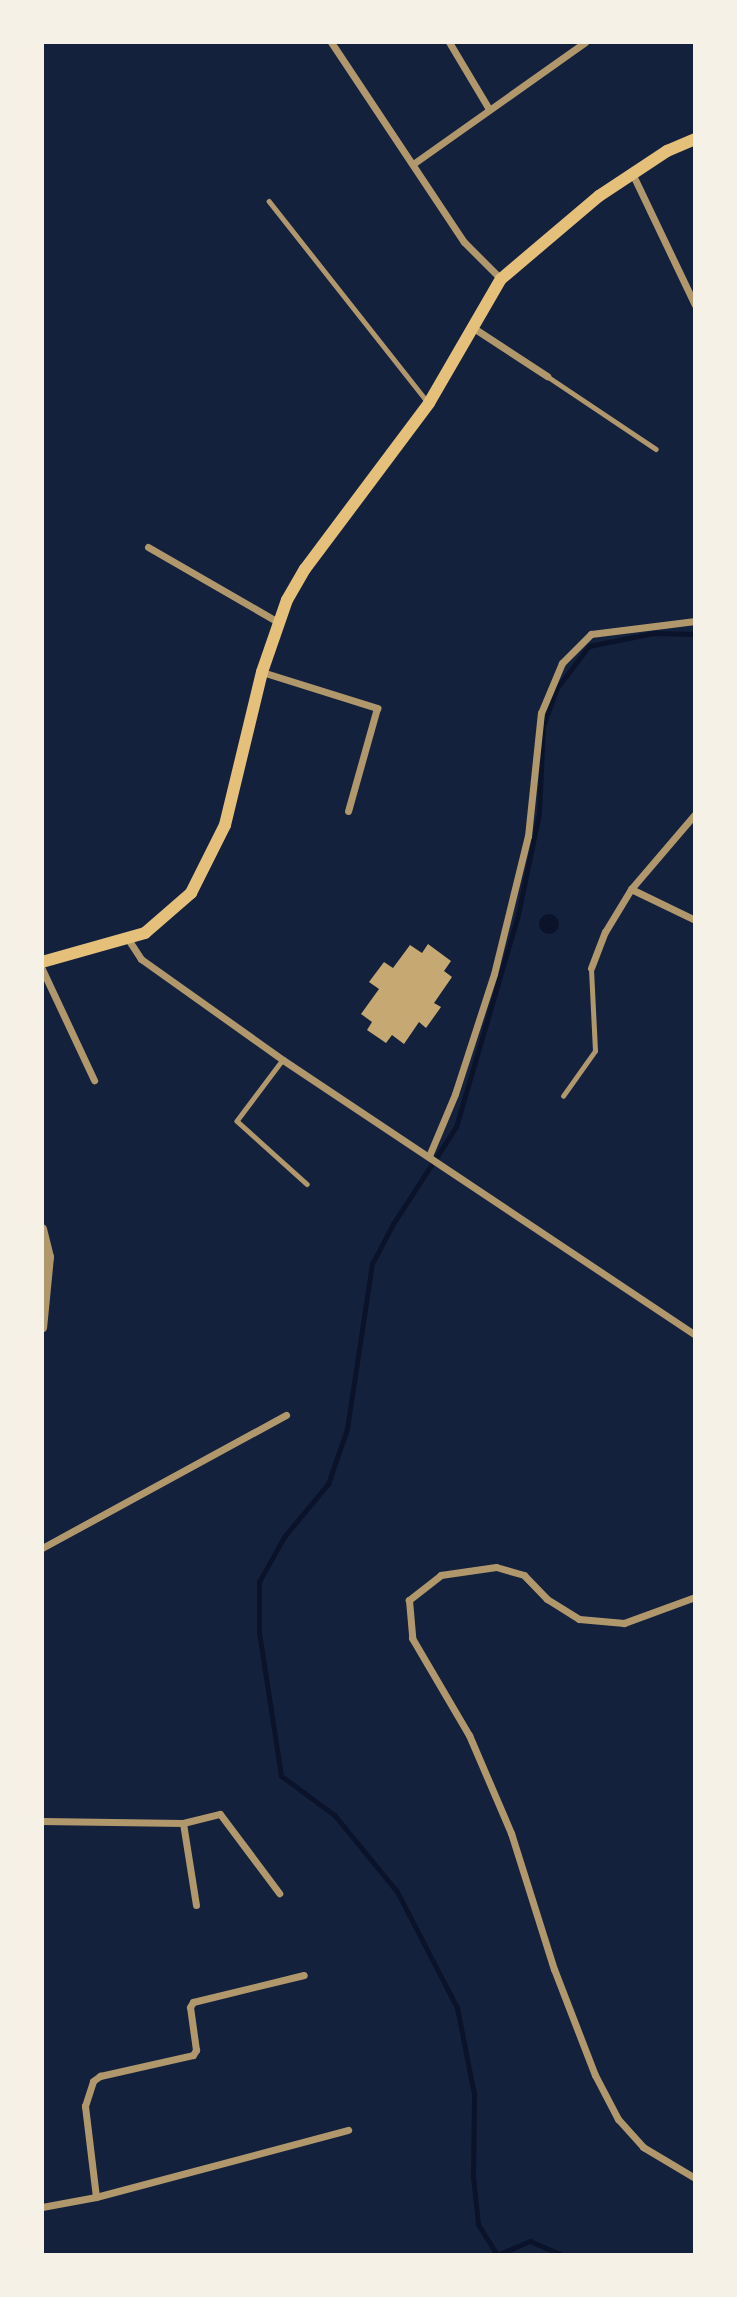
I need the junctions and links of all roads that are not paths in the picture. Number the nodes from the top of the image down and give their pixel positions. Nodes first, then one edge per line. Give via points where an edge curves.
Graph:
1 (331, 42) edge
2 (449, 42) edge
3 (586, 42) edge
4 (489, 109) junction
5 (695, 139) edge
6 (413, 164) junction
7 (632, 173) junction
8 (269, 201) dead end
9 (501, 279) junction
10 (695, 305) edge
11 (472, 327) junction
12 (547, 376) joint
13 (429, 403) junction
14 (656, 449) dead end
15 (148, 547) dead end
16 (695, 621) edge
17 (278, 622) junction
18 (262, 672) junction
19 (348, 811) dead end
20 (695, 814) edge
21 (631, 889) junction
22 (695, 920) edge
23 (128, 939) junction
24 (42, 962) edge
25 (591, 968) joint
26 (42, 969) edge
27 (283, 1060) junction
28 (94, 1080) dead end
29 (563, 1097) dead end
30 (429, 1156) junction
31 (307, 1184) dead end
32 (42, 1229) edge
33 (42, 1328) edge
34 (695, 1335) edge
35 (286, 1415) dead end
36 (42, 1548) edge
37 (695, 1598) edge
38 (42, 1821) edge
39 (183, 1823) junction
40 (279, 1893) dead end
41 (195, 1905) dead end
42 (304, 1975) dead end
43 (348, 2130) dead end
44 (695, 2178) edge
45 (96, 2197) junction
46 (42, 2207) edge

1 - 6 street
2 - 4 street
3 - 4 street
4 - 6 street
5 - 7 main road
6 - 9 street via 464,242
7 - 9 main road via 566,221
7 - 10 street
8 - 13 lane
9 - 11 main road
11 - 12 street
11 - 13 main road
12 - 14 lane
13 - 17 main road via 312,559
15 - 17 street
16 - 30 street via 591,634 562,663 541,713 528,836 494,974 459,1084
17 - 18 main road
18 - 19 street via 377,708
18 - 23 main road via 245,754 210,861 168,917
20 - 21 street
21 - 22 street
21 - 25 street via 605,932
23 - 24 main road
23 - 27 street via 141,959
25 - 29 lane via 595,1051
26 - 28 street
27 - 30 street
27 - 31 lane via 237,1121
30 - 34 street
32 - 33 street via 49,1257
35 - 36 street
37 - 44 street via 624,1623 579,1619 547,1600 524,1575 496,1567 441,1575 409,1600 412,1638 469,1735 511,1833 594,2075 618,2119 643,2147
38 - 39 street
39 - 40 street via 223,1815
39 - 41 street
42 - 45 street via 193,2002 193,2055 93,2081 85,2106
43 - 45 street
45 - 46 street

